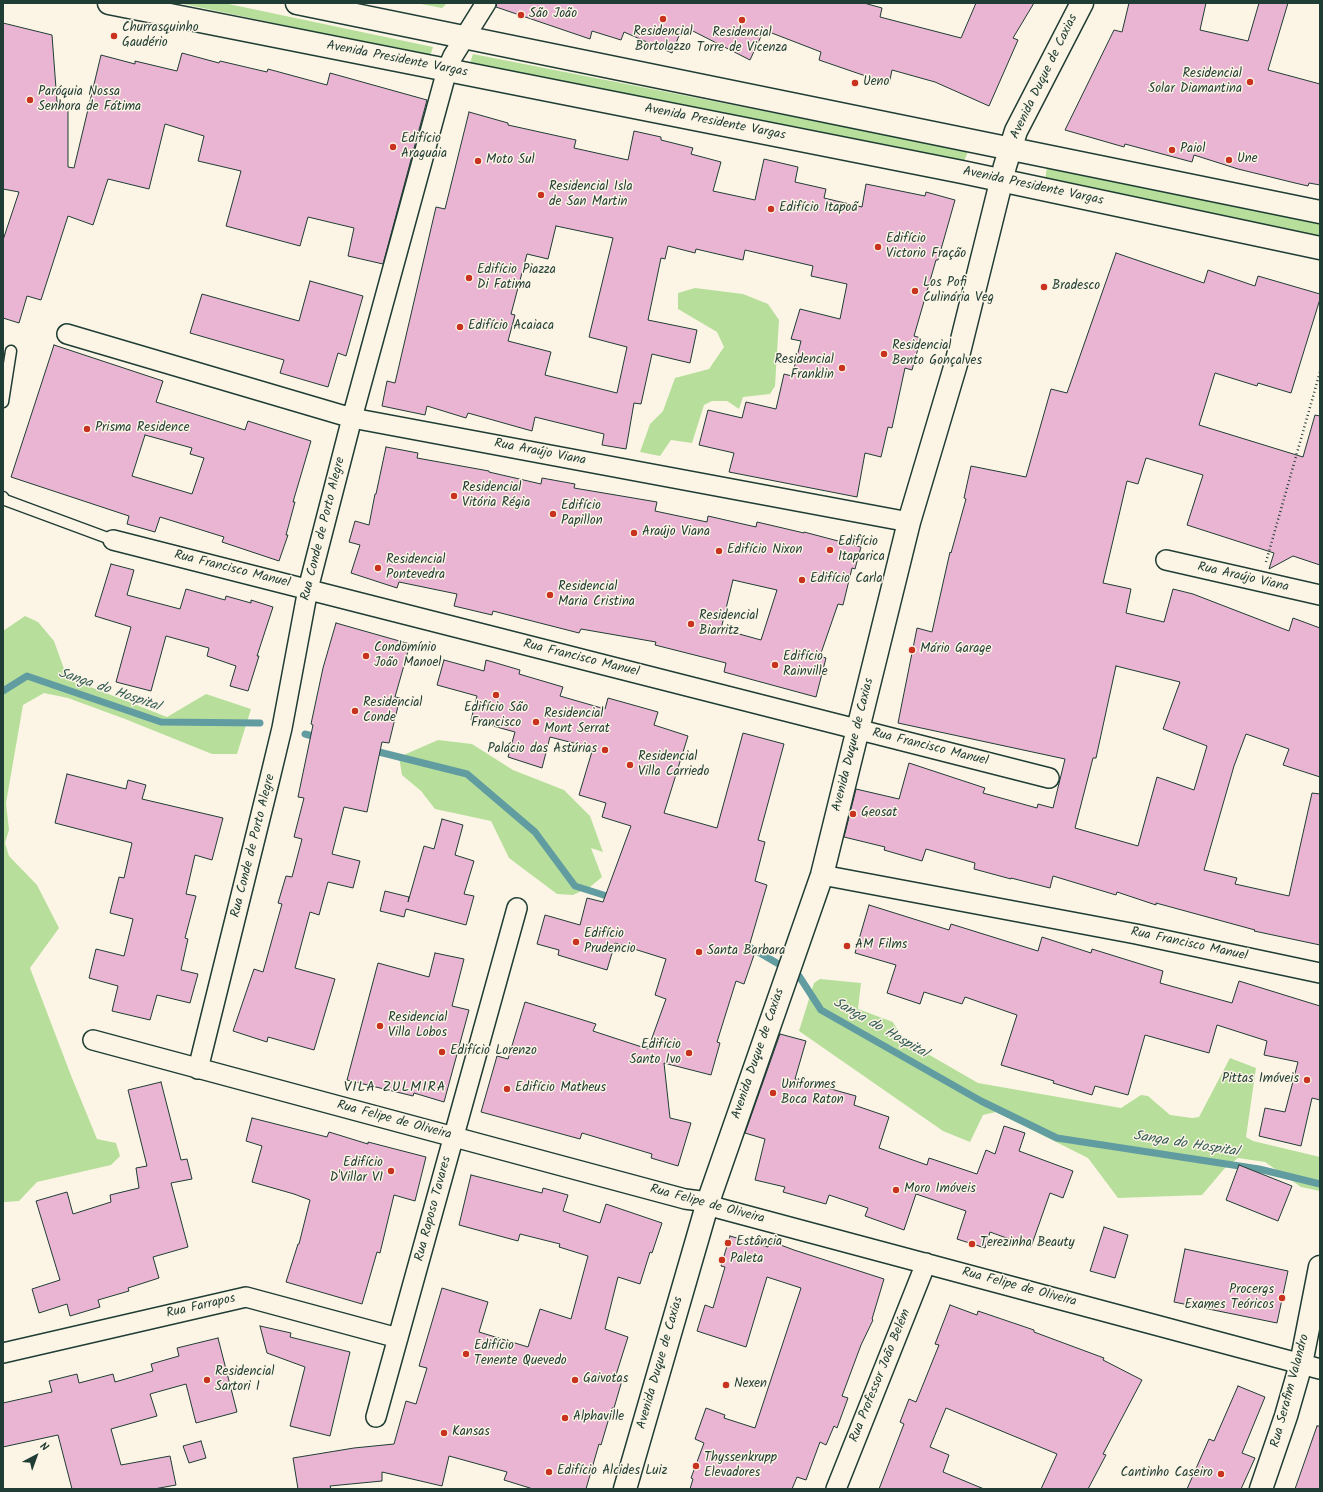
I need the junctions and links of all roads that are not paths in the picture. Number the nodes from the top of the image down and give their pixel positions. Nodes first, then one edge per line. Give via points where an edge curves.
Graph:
1 (109, 3) edge
2 (297, 3) edge
3 (486, 3) edge
4 (1082, 3) edge
5 (465, 38) junction
6 (447, 70) junction
7 (1010, 150) junction
8 (1000, 181) junction
9 (1320, 212) edge
10 (1320, 248) edge
11 (67, 334) dead end
12 (11, 351) dead end
13 (3, 402) edge
14 (352, 418) junction
15 (3, 497) edge
16 (909, 522) junction
17 (113, 540) joint
18 (1166, 560) dead end
19 (308, 589) junction
20 (1320, 595) edge
21 (858, 730) junction
22 (1049, 778) dead end
23 (822, 875) junction
24 (517, 908) dead end
25 (1320, 973) edge
26 (93, 1040) dead end
27 (198, 1068) junction
28 (454, 1137) junction
29 (708, 1202) junction
30 (926, 1263) junction
31 (1320, 1267) edge
32 (398, 1338) junction
33 (3, 1353) edge
34 (1310, 1366) edge
35 (376, 1417) dead end
36 (624, 1489) edge
37 (836, 1489) edge
38 (1261, 1489) edge

1 - 6 main road, Avenida Presidente Vargas
2 - 5 main road
3 - 5 street, Rua Conde de Porto Alegre
4 - 7 main road, Avenida Duque de Caxias via 1016,131
5 - 6 street, Rua Conde de Porto Alegre
5 - 7 main road
6 - 8 main road, Avenida Presidente Vargas
6 - 14 street, Rua Conde de Porto Alegre
7 - 8 main road, Avenida Duque de Caxias
7 - 9 main road
8 - 10 main road, Avenida Presidente Vargas
8 - 16 main road, Avenida Duque de Caxias via 956,364
11 - 14 street, Rua Araújo Viana
12 - 13 lane
14 - 16 street, Rua Araújo Viana
14 - 19 street, Rua Conde de Porto Alegre
15 - 17 lane via 5,500
16 - 21 main road, Avenida Duque de Caxias
17 - 19 street, Rua Francisco Manuel
18 - 20 street, Rua Araújo Viana
19 - 21 street, Rua Francisco Manuel
19 - 27 street, Rua Conde de Porto Alegre via 282,728
21 - 22 street, Rua Francisco Manuel
21 - 23 main road, Avenida Duque de Caxias
23 - 25 street, Rua Francisco Manuel via 1136,934
23 - 29 main road, Avenida Duque de Caxias
24 - 28 street, Rua Raposo Tavares
26 - 27 street, Rua Felipe de Oliveira
27 - 28 street, Rua Felipe de Oliveira
28 - 29 street, Rua Felipe de Oliveira via 685,1199
28 - 32 street, Rua Raposo Tavares
29 - 30 street, Rua Felipe de Oliveira via 718,1208
29 - 36 main road, Avenida Duque de Caxias
30 - 34 street, Rua Felipe de Oliveira
30 - 37 street, Rua Professor João Belém
31 - 34 main road, Rua Serafim Valandro
32 - 33 street, Rua Farrapos via 246,1297
32 - 35 street, Rua Raposo Tavares
34 - 38 main road, Rua Serafim Valandro via 1286,1416

